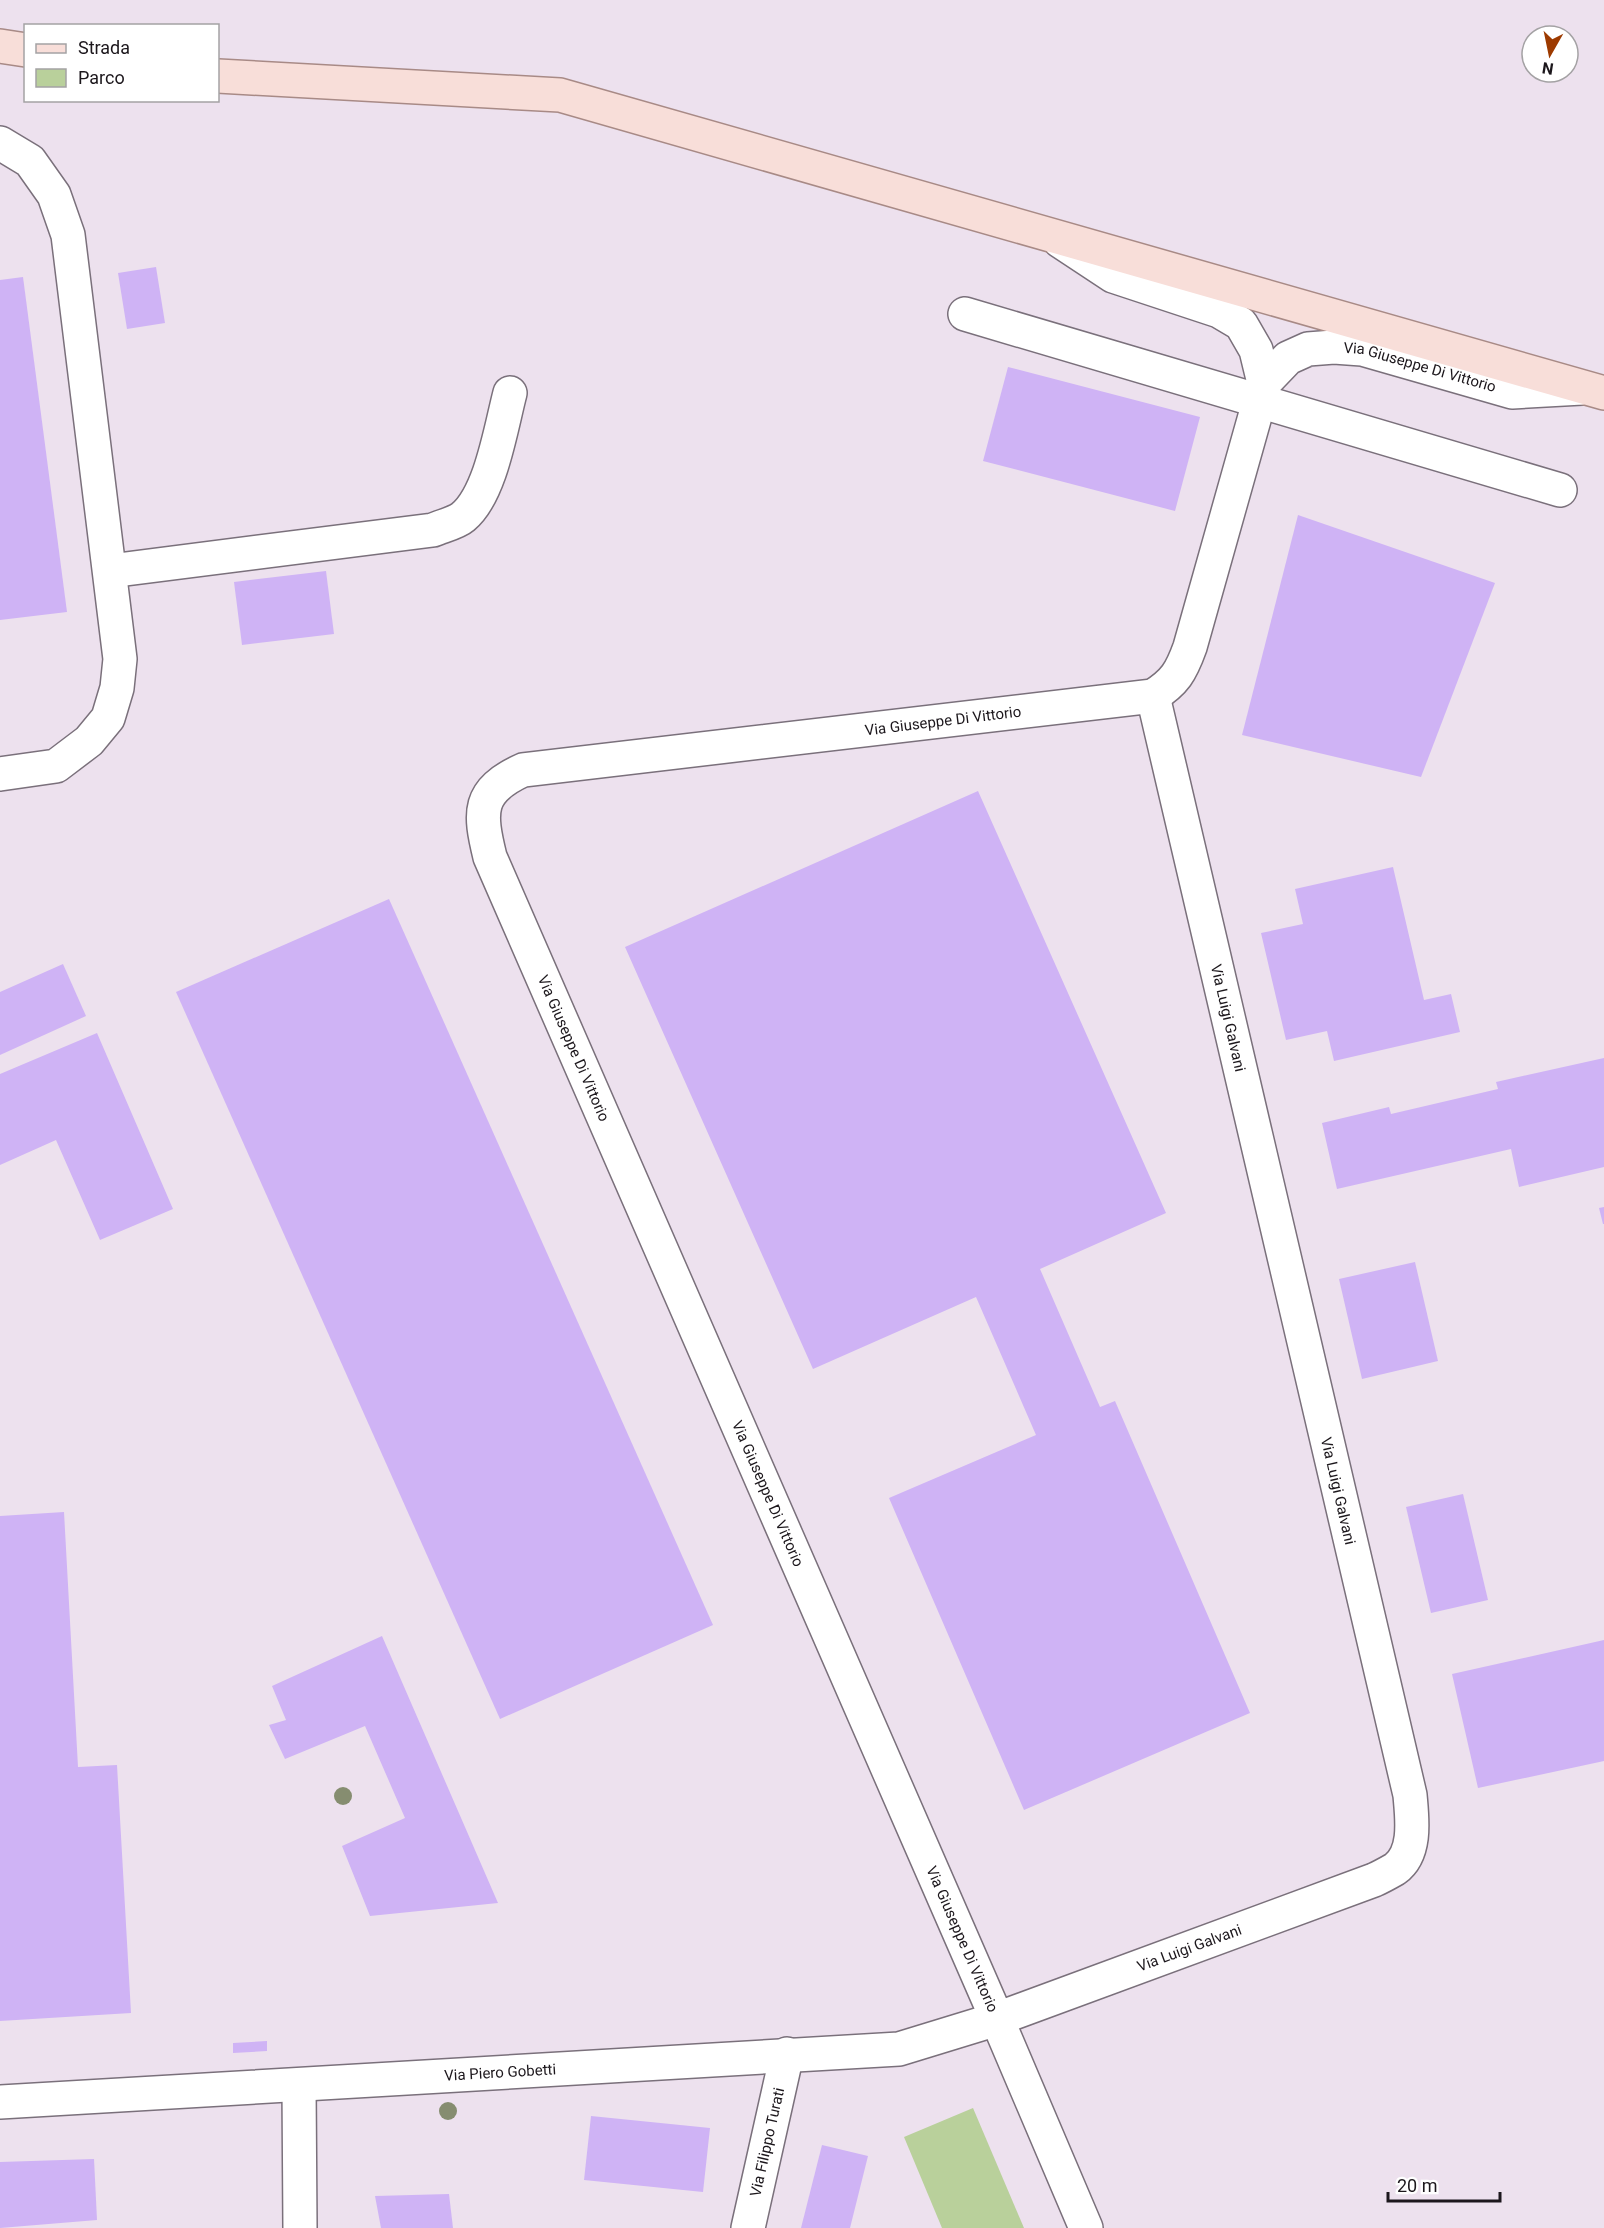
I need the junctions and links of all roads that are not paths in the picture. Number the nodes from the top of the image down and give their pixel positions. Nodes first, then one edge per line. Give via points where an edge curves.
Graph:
1 (0, 46) edge
2 (24, 50) edge
3 (219, 76) edge
4 (0, 142) edge
5 (1053, 237) junction
6 (965, 314) dead end
7 (1596, 390) edge
8 (1262, 392) junction
9 (510, 393) dead end
10 (1560, 490) dead end
11 (110, 571) junction
12 (1153, 696) junction
13 (0, 774) edge
14 (997, 2019) junction
15 (787, 2054) junction
16 (299, 2085) junction
17 (0, 2102) edge
18 (300, 2228) edge
19 (748, 2228) edge
20 (1086, 2228) edge

1 - 2 main road
3 - 5 main road via 560,95
4 - 11 street via 30,161 54,195 68,235
5 - 7 main road
5 - 8 street, Via Giuseppe Di Vittorio via 1113,276 1220,311 1241,324 1256,350
6 - 8 street
7 - 8 street, Via Giuseppe Di Vittorio via 1512,392 1362,349 1334,347 1288,357
8 - 10 street
8 - 12 street, Via Giuseppe Di Vittorio via 1190,647 1169,686
9 - 11 street via 490,472 463,518 433,530
11 - 13 street via 120,659 108,718 89,741 56,766
12 - 14 street, Via Luigi Galvani via 1410,1795 1412,1823 1409,1848 1397,1867 1374,1880
12 - 14 street, Via Giuseppe Di Vittorio via 523,770 503,779 490,792 483,809 483,830 490,857
14 - 15 street, Via Piero Gobetti via 899,2049
14 - 20 street, Via Giuseppe Di Vittorio
15 - 16 street, Via Piero Gobetti
15 - 19 street, Via Filippo Turati
16 - 17 street, Via Piero Gobetti
16 - 18 street

